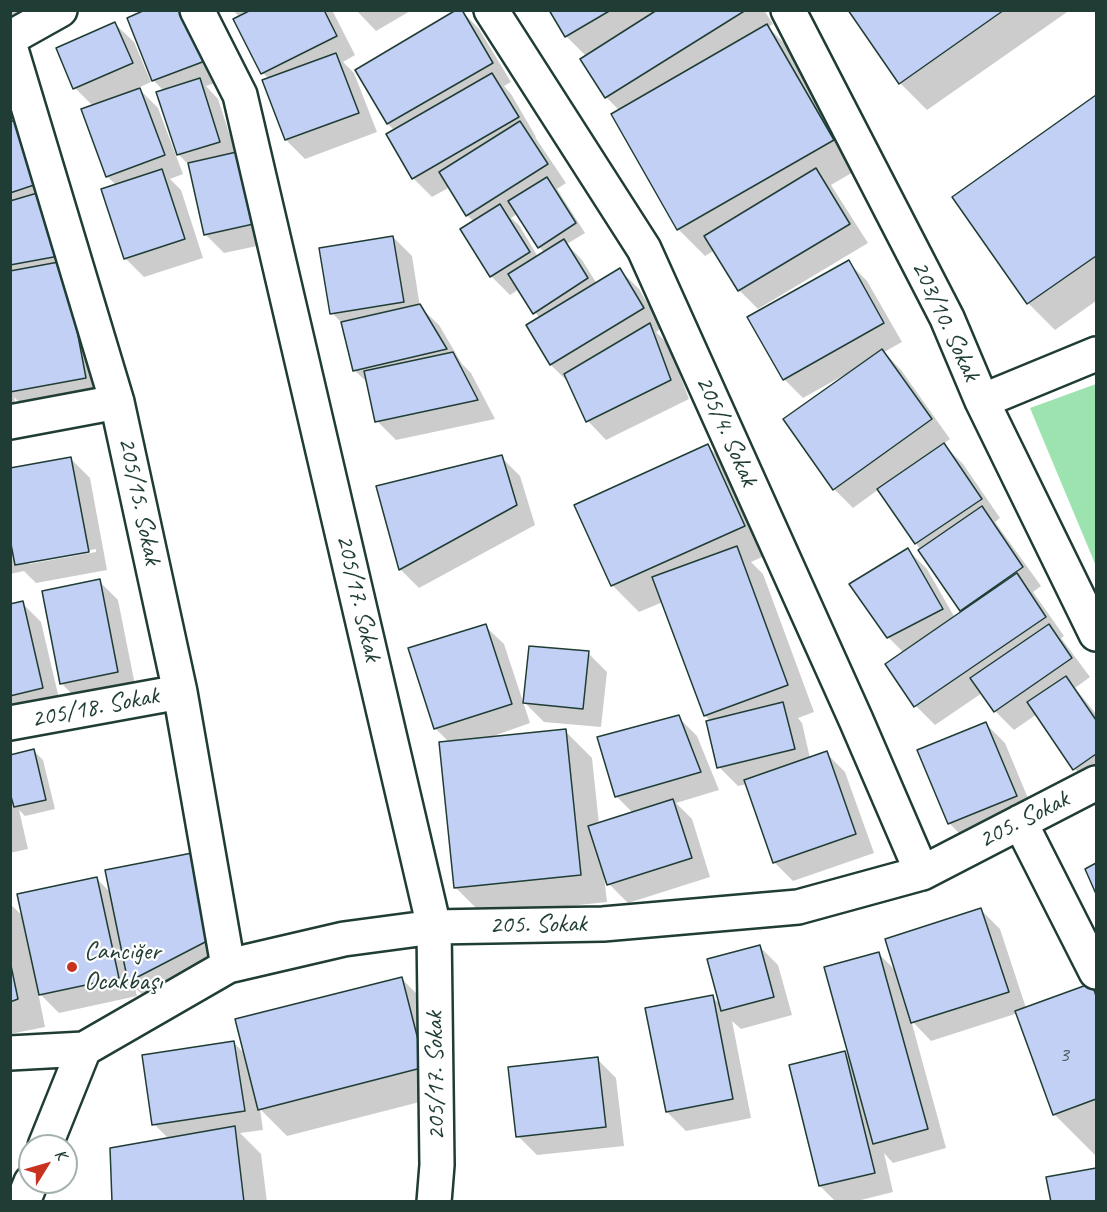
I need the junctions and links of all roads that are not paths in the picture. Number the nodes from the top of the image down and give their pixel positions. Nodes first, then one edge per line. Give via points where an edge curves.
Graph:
1 (60, 10) edge
2 (197, 10) edge
3 (491, 10) edge
4 (788, 10) edge
5 (10, 38) edge
6 (10, 46) edge
7 (1096, 354) edge
8 (982, 401) junction
9 (117, 402) junction
10 (10, 422) edge
11 (1096, 634) edge
12 (180, 692) junction
13 (10, 723) edge
14 (1096, 783) edge
15 (1020, 822) junction
16 (922, 873) junction
17 (434, 927) junction
18 (228, 966) junction
19 (1096, 972) edge
20 (84, 1049) junction
21 (10, 1053) edge
22 (50, 1134) edge
23 (435, 1202) edge

1 - 5 street
2 - 17 street, 205/17. Sokak via 240,95
3 - 16 street, 205/4. Sokak via 644,249
4 - 8 street, 203/10. Sokak via 946,318
6 - 9 street, 205/15. Sokak
7 - 8 street
8 - 11 street, 203/10. Sokak
9 - 10 street
9 - 12 street, 205/15. Sokak
12 - 13 street, 205/18. Sokak
12 - 18 street, 205/15. Sokak
14 - 15 street, 205. Sokak
15 - 16 street, 205. Sokak
15 - 19 street
16 - 17 street, 205. Sokak via 798,907 603,924
17 - 18 street, 205. Sokak via 344,939
17 - 23 street, 205/17. Sokak
18 - 20 street, 205. Sokak
20 - 21 street
20 - 22 street

